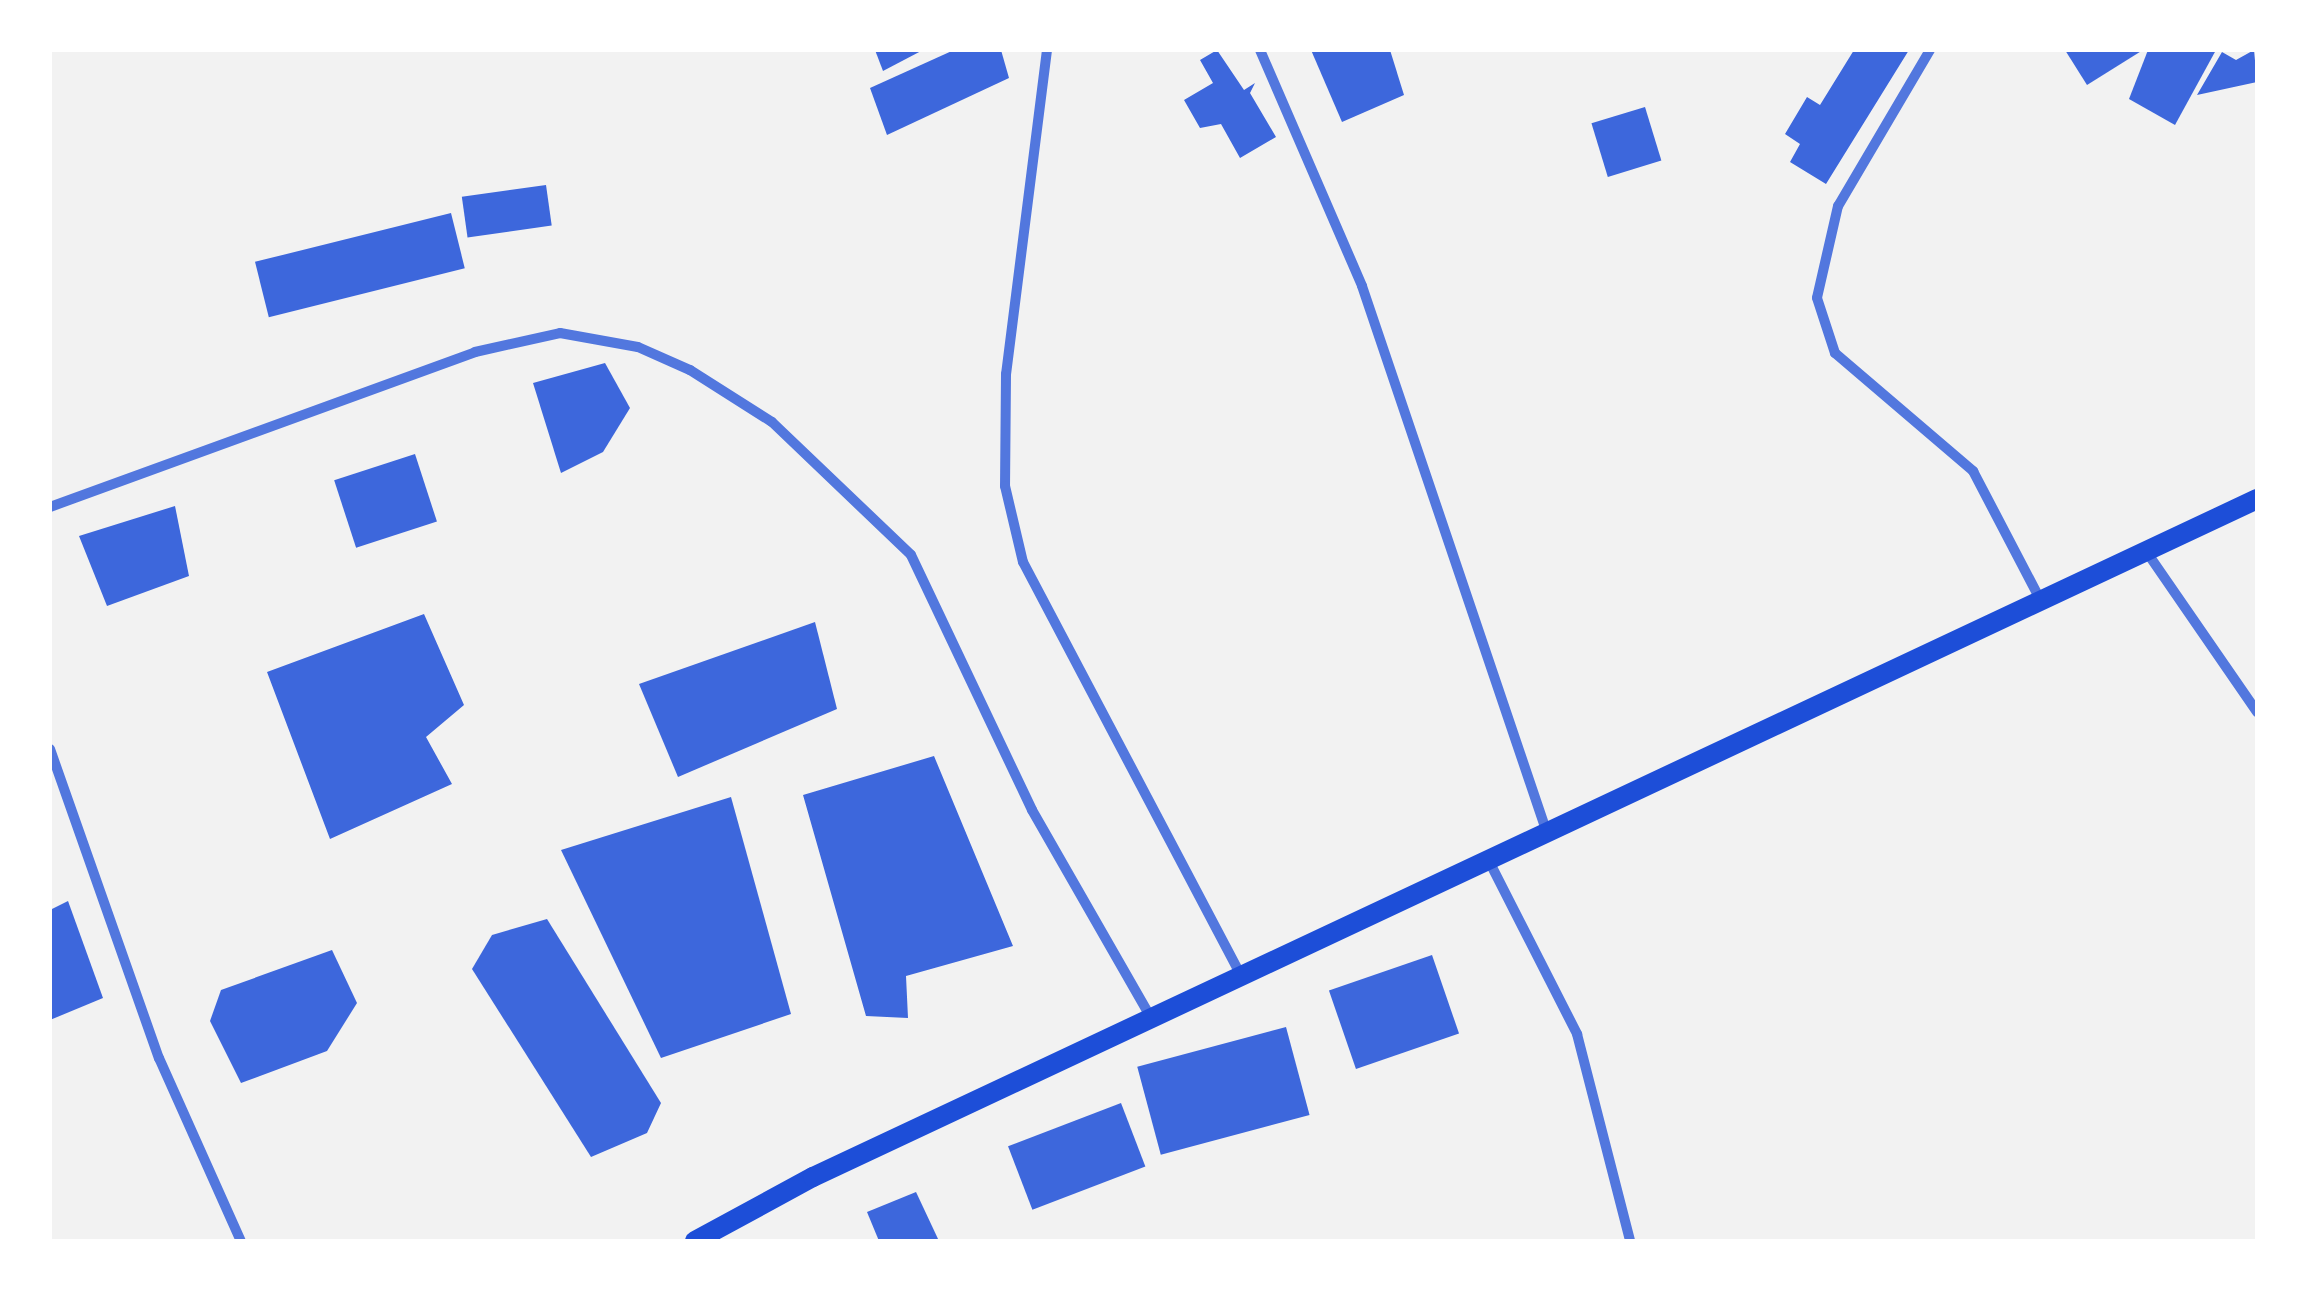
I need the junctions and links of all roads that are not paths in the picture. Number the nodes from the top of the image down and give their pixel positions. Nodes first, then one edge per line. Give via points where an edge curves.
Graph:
1 (1046, 50) edge
2 (1260, 50) edge
3 (1930, 50) edge
4 (2257, 499) edge
5 (50, 507) edge
6 (2146, 550) junction
7 (2041, 601) junction
8 (2257, 712) edge
9 (50, 749) edge
10 (1549, 838) junction
11 (1491, 865) junction
12 (1242, 978) junction
13 (1151, 1018) junction
14 (241, 1241) edge
15 (694, 1241) edge
16 (1630, 1241) edge

1 - 12 street via 1006,374 1005,486 1023,562
2 - 10 street via 1362,286
3 - 7 street via 1838,206 1816,298 1834,354 1973,472
4 - 6 main road
5 - 13 street via 475,352 543,337 638,347 690,370 772,422 911,555 996,742
6 - 7 main road
6 - 8 street
7 - 10 main road
9 - 14 street via 159,1058
10 - 11 main road
11 - 12 main road
11 - 16 street via 1578,1034
12 - 13 main road
13 - 15 main road

